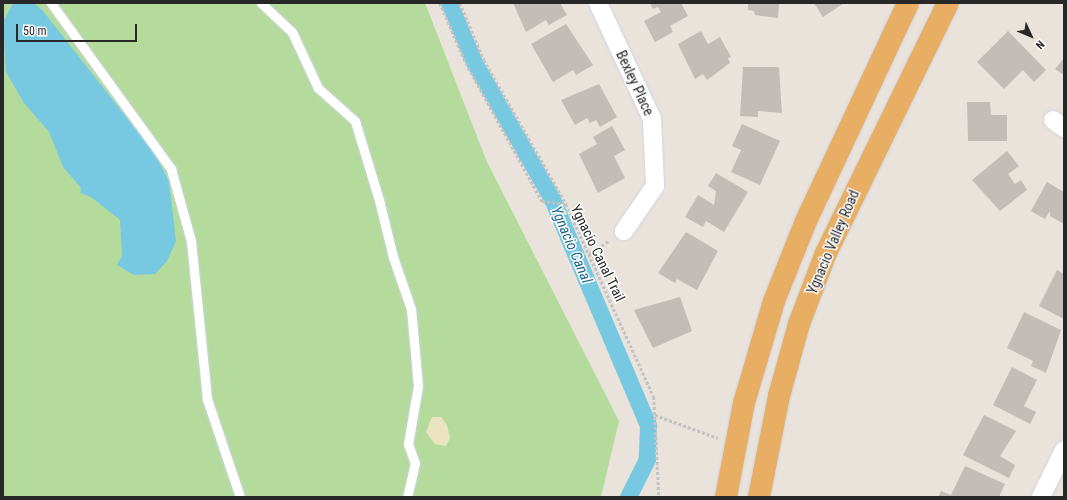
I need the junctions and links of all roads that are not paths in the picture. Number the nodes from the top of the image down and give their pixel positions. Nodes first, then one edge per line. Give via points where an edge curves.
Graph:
1 (51, 3) edge
2 (261, 3) edge
3 (598, 3) edge
4 (908, 3) edge
5 (948, 3) edge
6 (624, 231) dead end
7 (1064, 450) edge
8 (240, 497) edge
9 (407, 497) edge
10 (726, 497) edge
11 (759, 497) edge
12 (1041, 497) edge

1 - 8 lane via 171,169 191,241 207,399
2 - 9 lane via 292,32 318,88 355,121 379,200 393,257 411,309 418,386 408,444 415,463
3 - 6 street, Bexley Place via 652,119 655,186
4 - 10 highway via 800,236 774,301 744,403
5 - 11 highway, Ygnacio Valley Road via 826,253 799,324 779,396
7 - 12 street

